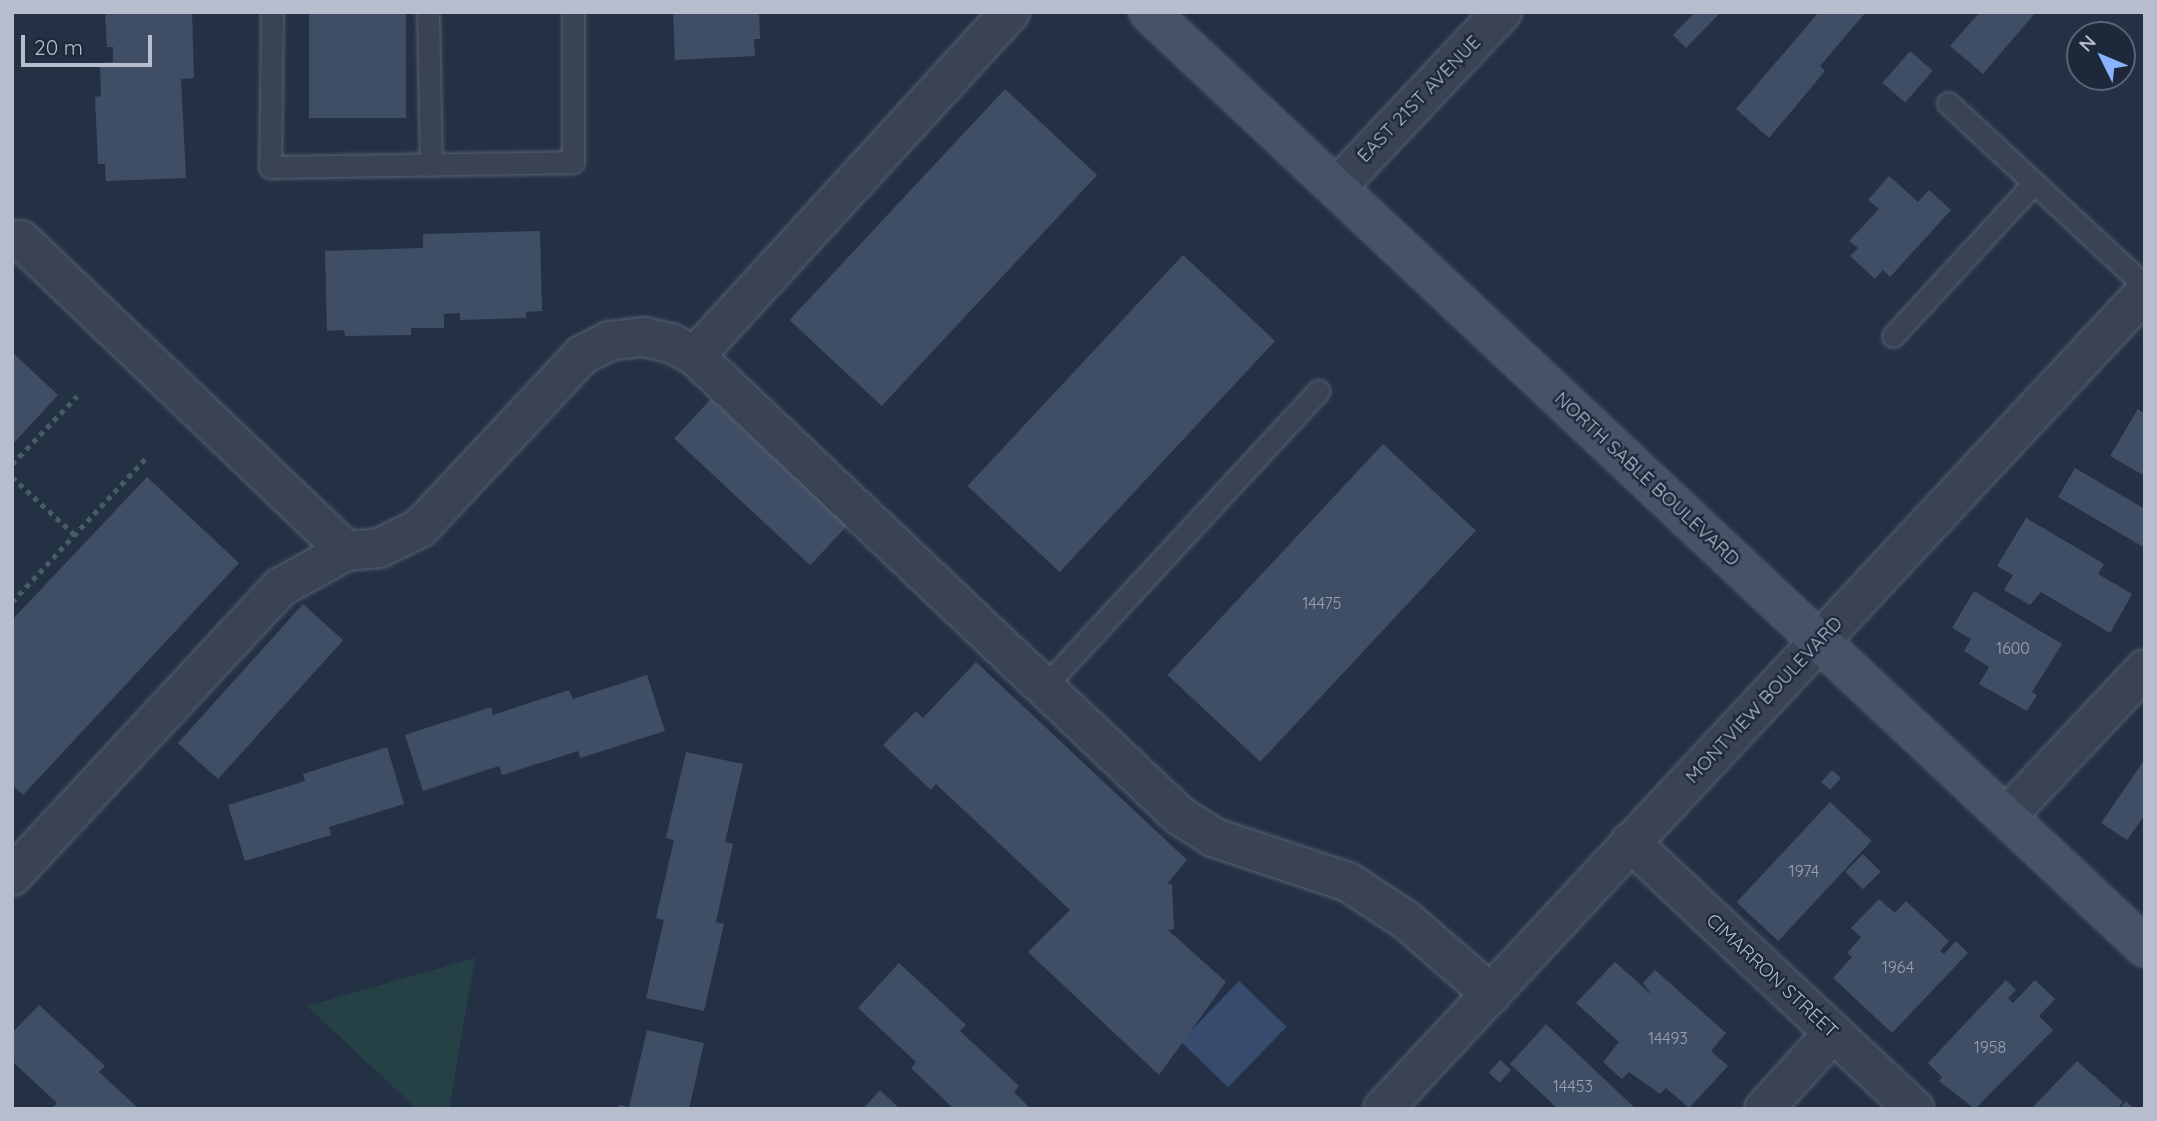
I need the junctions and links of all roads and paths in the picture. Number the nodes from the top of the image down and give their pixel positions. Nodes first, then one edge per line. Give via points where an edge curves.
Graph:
1 (272, 12) edge
2 (428, 12) edge
3 (573, 12) edge
4 (1010, 12) edge
5 (1149, 12) edge
6 (1502, 12) edge
7 (1948, 103) dead end
8 (431, 164) junction
9 (2034, 183) junction
10 (1337, 187) junction
11 (12, 240) edge
12 (2145, 286) edge
13 (2145, 292) edge
14 (1893, 336) dead end
15 (695, 356) junction
16 (1318, 391) dead end
17 (77, 396) dead end
18 (145, 459) dead end
19 (12, 464) edge
20 (12, 477) edge
21 (75, 535) junction
22 (346, 551) junction
23 (12, 602) edge
24 (1819, 641) junction
25 (2145, 669) edge
26 (1046, 685) junction
27 (2006, 817) junction
28 (1630, 842) junction
29 (12, 876) edge
30 (2145, 947) edge
31 (1491, 994) junction
32 (1833, 1033) junction
33 (1383, 1109) edge
34 (1763, 1109) edge
35 (1914, 1109) edge

1 - 8 lane via 270,167
2 - 8 lane
3 - 8 lane via 573,162
4 - 15 street
5 - 10 street, NORTH SABLE BOULEVARD
6 - 10 street, EAST 21ST AVENUE
7 - 9 lane
9 - 12 lane
9 - 14 lane
10 - 24 street, NORTH SABLE BOULEVARD
11 - 22 street via 21,240 31,249
13 - 24 street, MONTVIEW BOULEVARD
15 - 22 street via 644,337 609,341 582,355 419,528 379,548
15 - 26 street via 884,538
16 - 26 lane
17 - 19 path
18 - 21 path
20 - 21 path
21 - 23 path
22 - 29 street via 281,587
24 - 27 street, NORTH SABLE BOULEVARD
24 - 28 street, MONTVIEW BOULEVARD
25 - 27 street
26 - 31 street via 1180,817 1215,838 1348,882 1406,920
27 - 30 street, NORTH SABLE BOULEVARD
28 - 31 street, MONTVIEW BOULEVARD
28 - 32 street, CIMARRON STREET
31 - 33 street, MONTVIEW BOULEVARD
32 - 34 street
32 - 35 street, CIMARRON STREET

